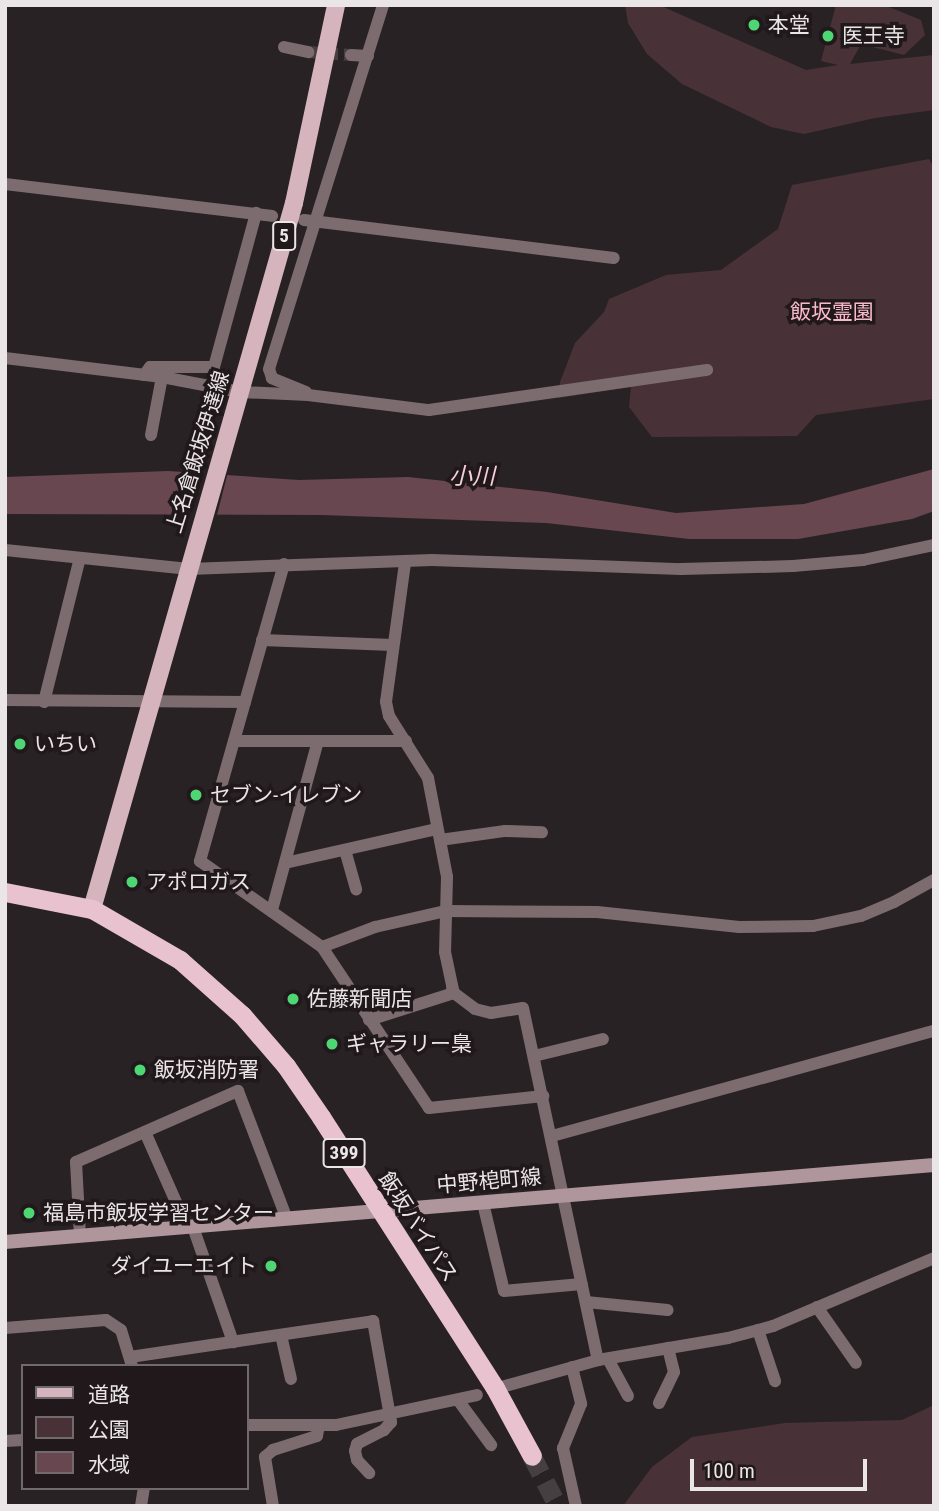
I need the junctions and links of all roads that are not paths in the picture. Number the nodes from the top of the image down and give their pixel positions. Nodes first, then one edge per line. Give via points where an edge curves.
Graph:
1 (336, 5) edge
2 (383, 5) edge
3 (284, 47) dead end
4 (308, 52) tunnel mouth
5 (351, 55) tunnel mouth
6 (368, 56) junction
7 (5, 184) edge
8 (256, 213) junction
9 (272, 216) dead end
10 (309, 220) junction
11 (614, 258) dead end
12 (5, 358) edge
13 (707, 370) dead end
14 (145, 374) junction
15 (162, 377) junction
16 (241, 393) junction
17 (308, 395) junction
18 (151, 435) dead end
19 (934, 545) edge
20 (5, 550) edge
21 (80, 558) junction
22 (190, 563) junction
23 (405, 563) junction
24 (284, 564) junction
25 (262, 640) junction
26 (393, 645) junction
27 (5, 700) edge
28 (44, 702) junction
29 (151, 702) junction
30 (245, 702) junction
31 (234, 741) junction
32 (318, 741) junction
33 (406, 741) junction
34 (542, 832) dead end
35 (438, 834) junction
36 (345, 850) junction
37 (285, 863) junction
38 (934, 880) edge
39 (356, 889) dead end
40 (5, 892) edge
41 (92, 909) junction
42 (272, 910) junction
43 (446, 911) junction
44 (322, 947) junction
45 (454, 993) junction
46 (369, 1020) junction
47 (934, 1031) edge
48 (603, 1039) dead end
49 (534, 1056) junction
50 (543, 1096) junction
51 (145, 1132) junction
52 (551, 1136) junction
53 (934, 1165) edge
54 (564, 1196) junction
55 (483, 1203) junction
56 (381, 1211) junction
57 (287, 1219) junction
58 (190, 1227) junction
59 (80, 1236) junction
60 (5, 1242) edge
61 (934, 1258) edge
62 (582, 1284) junction
63 (586, 1302) junction
64 (817, 1307) junction
65 (668, 1310) dead end
66 (5, 1328) edge
67 (758, 1330) junction
68 (281, 1335) junction
69 (233, 1342) junction
70 (668, 1348) junction
71 (603, 1359) junction
72 (131, 1361) edge
73 (856, 1363) dead end
74 (572, 1367) junction
75 (291, 1379) dead end
76 (775, 1381) dead end
77 (505, 1386) dead end
78 (477, 1395) dead end
79 (628, 1396) dead end
80 (458, 1401) junction
81 (659, 1403) dead end
82 (390, 1415) junction
83 (248, 1425) edge
84 (319, 1425) junction
85 (491, 1445) dead end
86 (531, 1456) tunnel mouth
87 (369, 1473) dead end
88 (273, 1506) edge
89 (576, 1506) edge

1 - 16 main road, 上名倉飯坂伊達線 / 5 via 295,203
2 - 6 street
3 - 4 street
5 - 6 street
6 - 10 street
7 - 8 street
8 - 9 street
8 - 14 street via 214,367 150,367
10 - 11 street
10 - 17 street via 269,369 272,378 303,388
12 - 14 street
13 - 17 street via 439,410
14 - 15 street
15 - 16 street
15 - 18 street
16 - 17 street
16 - 22 main road, 上名倉飯坂伊達線 / 5
19 - 23 street via 863,560 741,568
20 - 21 street
21 - 22 street
21 - 28 street
22 - 24 street
22 - 29 main road, 上名倉飯坂伊達線 / 5
23 - 24 street
23 - 26 street
24 - 25 street
25 - 26 street
25 - 30 street
26 - 33 street via 386,702 389,716
27 - 28 street
28 - 29 street
29 - 30 street
29 - 41 main road, 上名倉飯坂伊達線 / 5
30 - 31 street
31 - 32 street
31 - 42 street via 200,861
32 - 33 street
32 - 37 street
33 - 35 street via 428,778
34 - 35 street
35 - 36 street
35 - 43 street via 447,877
36 - 37 street
36 - 39 street
37 - 42 street
38 - 43 street via 860,916 813,926 739,926 597,912
40 - 41 highway, 飯坂バイパス / 399
41 - 56 highway, 飯坂バイパス / 399 via 180,960 242,1015 286,1066
42 - 44 street
43 - 44 street via 375,927
43 - 45 street via 445,952
44 - 46 street
45 - 46 street
45 - 49 street via 475,1009 491,1013 523,1009
46 - 50 street via 429,1108
47 - 52 street
48 - 49 street
49 - 50 street
50 - 52 street
51 - 57 street via 239,1091
51 - 58 street
51 - 59 street via 76,1161
52 - 54 street
53 - 54 main road, 中野梍町線
54 - 55 main road, 中野梍町線
54 - 62 street
55 - 56 main road, 中野梍町線
55 - 62 street via 504,1292
56 - 57 main road, 中野梍町線
56 - 86 highway, 飯坂バイパス / 399 via 495,1388
57 - 58 main road, 中野梍町線
58 - 59 main road, 中野梍町線
58 - 69 street
59 - 60 main road, 中野梍町線
61 - 64 street
62 - 63 street
63 - 65 street
63 - 71 street
64 - 67 street
64 - 73 street
66 - 72 street via 106,1320 121,1330
67 - 70 street
67 - 76 street
68 - 69 street
68 - 75 street
68 - 82 street via 373,1321
69 - 72 street
70 - 71 street
70 - 81 street via 674,1372
71 - 74 street
71 - 79 street
74 - 77 street
74 - 89 street via 581,1404 563,1448
78 - 80 street
80 - 82 street
80 - 85 street
82 - 84 street
82 - 87 street via 389,1426 357,1444 361,1466
83 - 84 street
84 - 88 street via 317,1436 265,1457

